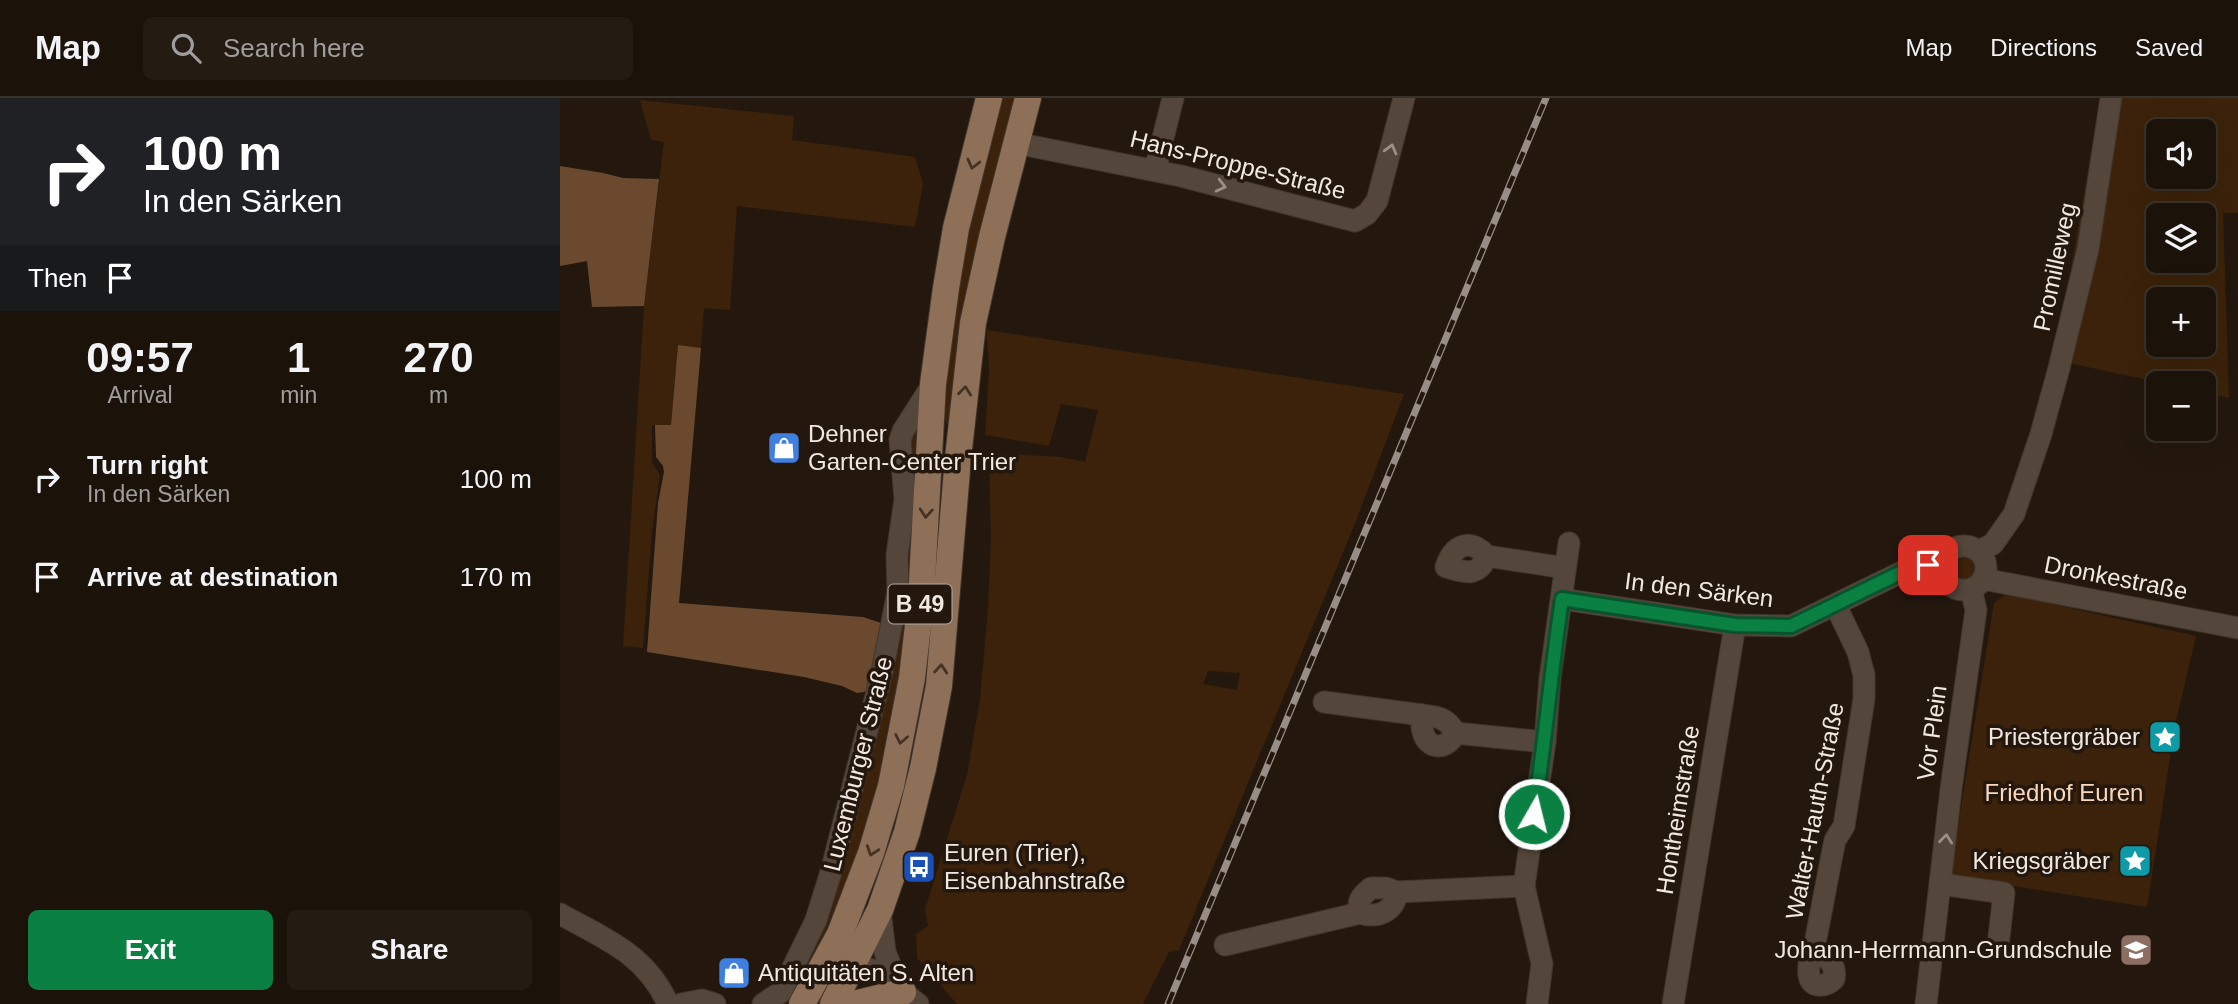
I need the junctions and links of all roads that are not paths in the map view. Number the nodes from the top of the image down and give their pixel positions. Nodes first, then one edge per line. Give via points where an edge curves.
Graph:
1 (989, 98) edge
2 (1028, 98) edge
3 (1173, 98) edge
4 (1404, 98) edge
5 (2111, 98) edge
6 (1016, 143) junction
7 (1155, 170) junction
8 (920, 423) junction
9 (958, 458) junction
10 (1569, 543) dead end
11 (1979, 551) junction
12 (1487, 556) dead end
13 (1942, 563) junction
14 (1565, 568) junction
15 (1977, 584) junction
16 (1562, 599) junction
17 (1836, 606) junction
18 (1735, 625) junction
19 (2238, 628) edge
20 (1324, 702) dead end
21 (1545, 742) junction
22 (1941, 884) junction
23 (1524, 886) junction
24 (880, 910) junction
25 (560, 914) edge
26 (840, 934) junction
27 (1225, 945) dead end
28 (1998, 946) dead end
29 (1814, 948) dead end
30 (853, 968) junction
31 (815, 980) junction
32 (911, 998) edge
33 (668, 1004) edge
34 (681, 1004) edge
35 (715, 1004) edge
36 (763, 1004) edge
37 (802, 1004) edge
38 (833, 1004) edge
39 (854, 1004) edge
40 (1537, 1004) edge
41 (1673, 1004) edge
42 (1926, 1004) edge

1 -> 8 main road, Luxemburger Straße / B 49 via 956,228 933,384
2 - 6 main road, B 49
3 - 7 street
7 -> 4 street, Hans-Proppe-Straße via 1355,221 1377,201
5 - 11 street, Promilleweg via 2088,249 2038,444 2014,514 1993,544
6 - 7 street, Hans-Proppe-Straße
9 -> 6 main road, B 49 via 973,323
8 - 9 street via 944,428
8 -> 26 main road, Luxemburger Straße / B 49 via 921,599 909,690 891,786
8 - 36 street, Luxemburger Straße via 903,431 900,440 905,499 897,555 898,592 831,872 816,920 786,981 780,992
24 -> 9 main road, B 49 via 907,832 939,686
10 - 14 street
11 - 13 street via 1967,546 1954,548
11 - 15 street via 1985,562
12 - 14 street
13 - 15 street via 1943,576 1952,586 1964,590
13 - 17 street, In den Särken via 1914,566
14 - 16 street
15 - 19 street, Dronkestraße
22 -> 15 street, Vor Plein
16 - 18 street, In den Särken
16 - 21 street
17 - 18 street, In den Särken via 1791,626
17 - 29 street, Walter-Hauth-Straße via 1858,652 1864,699 1844,826 1835,840
18 - 41 street, Hontheimstraße
20 - 21 street via 1441,717 1455,733
21 - 23 street
22 - 28 street via 2004,893
22 - 42 street, Vor Plein
23 - 27 street via 1371,888 1360,899 1360,913
23 - 40 street via 1542,964
24 - 30 main road, B 49
24 - 32 street via 885,952
25 - 33 street via 630,953 656,980
26 - 30 street
26 - 31 main road, Luxemburger Straße / B 49
30 - 31 street
30 - 32 street via 876,987
30 - 38 main road, B 49
31 - 37 main road, Luxemburger Straße / B 49
32 - 39 main road
34 - 35 street via 702,1000

